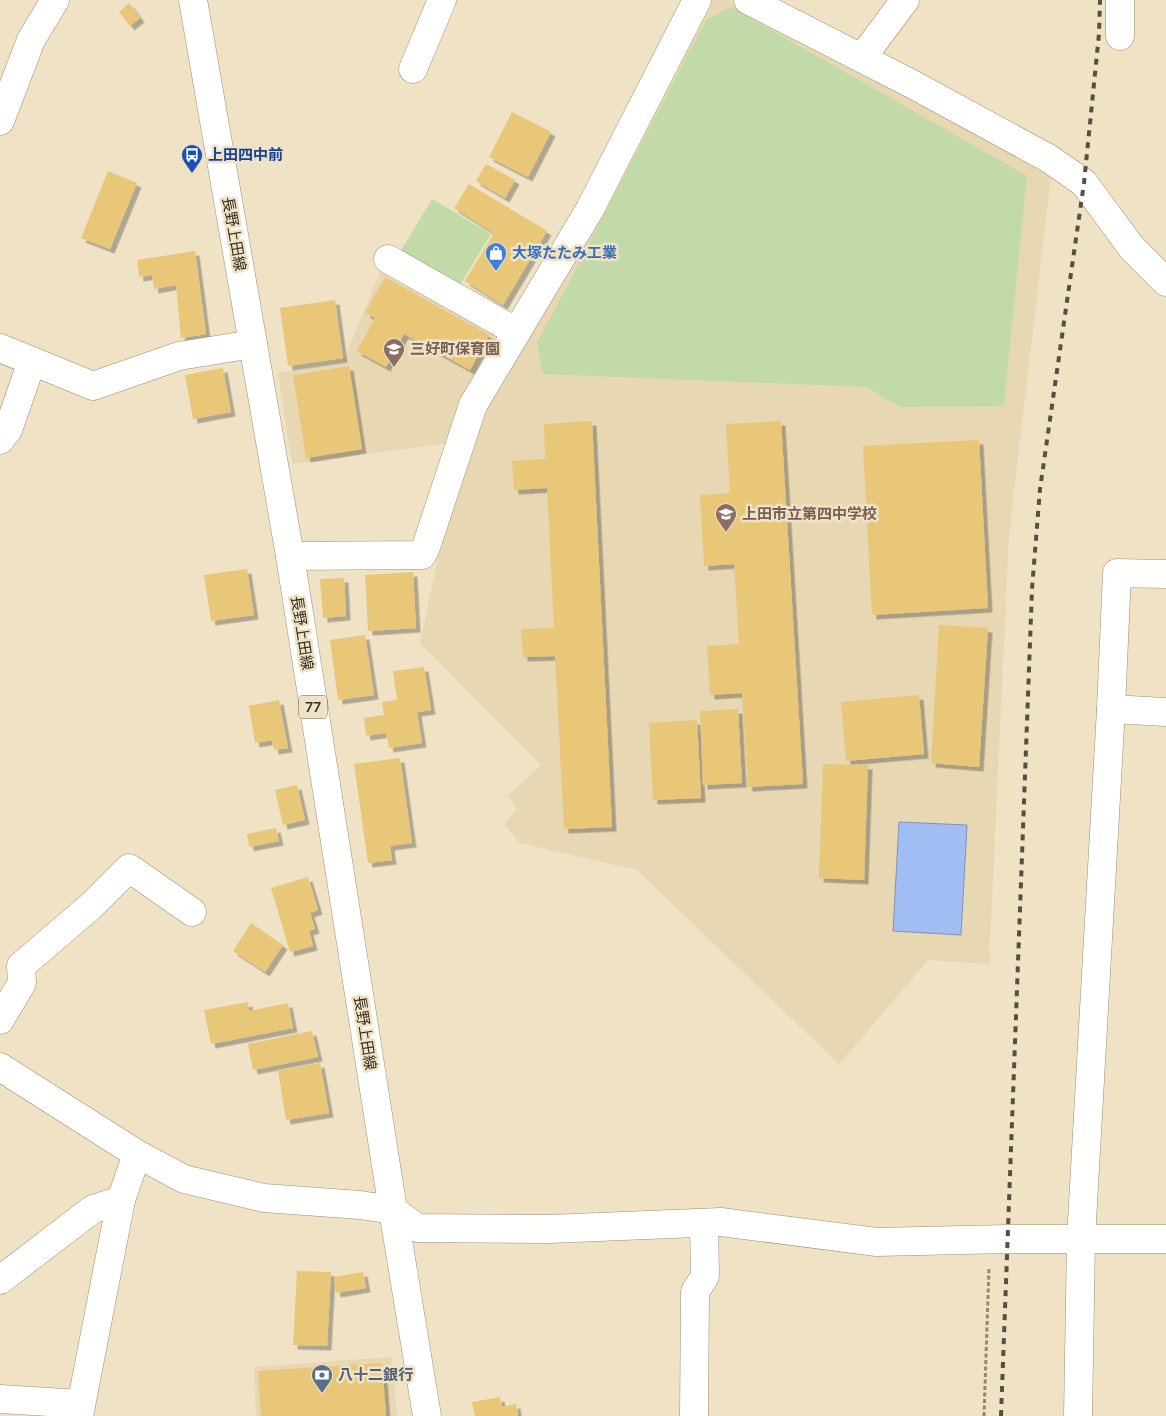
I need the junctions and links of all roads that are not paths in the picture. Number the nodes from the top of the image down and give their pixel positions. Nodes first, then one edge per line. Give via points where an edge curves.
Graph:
1 (55, 0) edge
2 (193, 0) edge
3 (442, 0) edge
4 (697, 0) edge
5 (748, 0) edge
6 (905, 0) edge
7 (1120, 0) edge
8 (780, 6) edge
9 (1120, 36) dead end
10 (862, 58) junction
11 (413, 69) dead end
12 (0, 121) edge
13 (388, 259) dead end
14 (1166, 282) edge
15 (517, 332) junction
16 (253, 344) junction
17 (0, 348) edge
18 (32, 361) junction
19 (0, 440) edge
20 (290, 556) junction
21 (1166, 574) edge
22 (1111, 709) junction
23 (1166, 712) edge
24 (192, 912) dead end
25 (0, 1020) edge
26 (0, 1067) edge
27 (137, 1154) junction
28 (121, 1200) junction
29 (393, 1210) junction
30 (704, 1223) junction
31 (1081, 1239) junction
32 (1166, 1239) edge
33 (0, 1280) edge
34 (0, 1399) edge
35 (80, 1410) edge
36 (427, 1416) edge
37 (694, 1416) edge
38 (1078, 1416) edge

1 - 12 street via 31,40
2 - 16 street, 長野上田線 / 77
3 - 11 street
4 - 15 street via 590,209
5 - 8 street
6 - 10 street
7 - 9 street
8 - 10 street
10 - 14 street via 1048,158 1084,183 1132,248
13 - 15 street
15 - 20 street via 473,405 422,555
16 - 18 street via 179,356 93,386
16 - 20 street, 長野上田線 / 77
17 - 18 street
18 - 19 street via 8,430
20 - 29 street, 長野上田線 / 77
21 - 22 street via 1117,573
22 - 23 street
22 - 31 street
24 - 25 street via 129,868 91,906 21,966 22,983
26 - 27 street
27 - 28 street
27 - 29 street via 184,1179 264,1198
28 - 33 street via 93,1209
28 - 35 street
29 - 30 street via 417,1228 549,1229
29 - 36 street, 長野上田線 / 77
30 - 31 street via 721,1222 877,1242
30 - 37 street via 705,1276 696,1292
31 - 32 street
31 - 38 street
34 - 35 street

